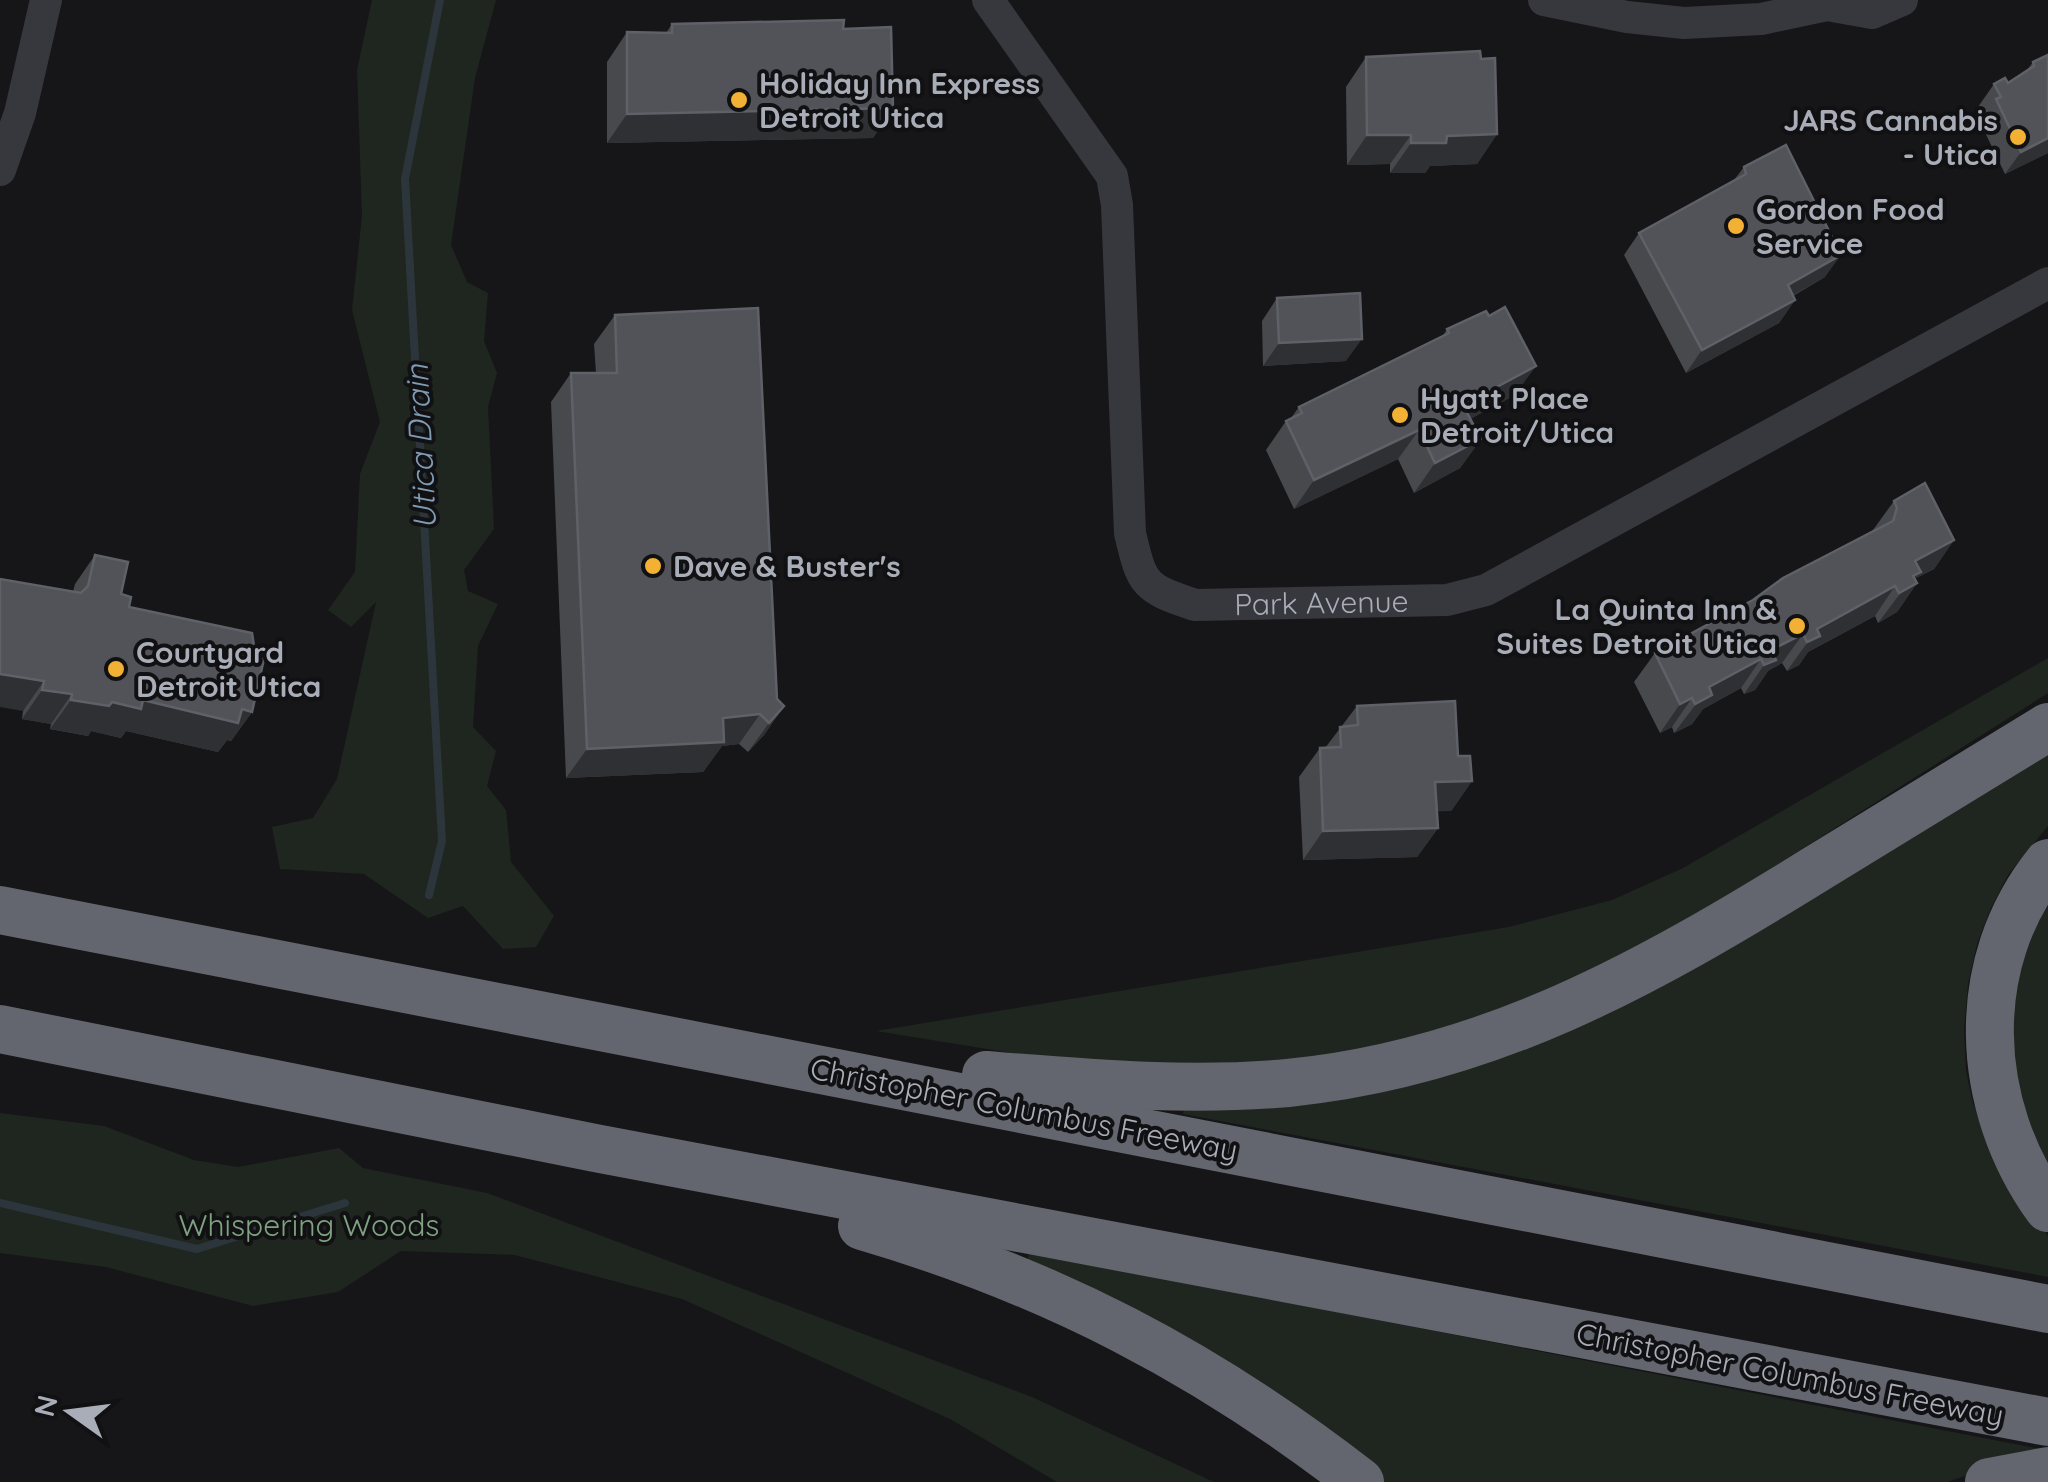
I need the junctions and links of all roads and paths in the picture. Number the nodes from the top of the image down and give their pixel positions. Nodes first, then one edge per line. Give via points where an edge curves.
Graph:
1 (46, 0) edge
2 (988, 0) edge
3 (1544, 0) edge
4 (1902, 0) edge
5 (1829, 2) edge
6 (0, 170) edge
7 (2048, 283) edge
8 (2048, 727) edge
9 (2048, 863) edge
10 (0, 910) edge
11 (0, 1029) edge
12 (734, 1052) junction
13 (595, 1148) junction
14 (2048, 1208) edge
15 (2048, 1309) edge
16 (2048, 1422) edge
17 (2048, 1471) edge
18 (1360, 1482) edge
19 (1989, 1482) edge

1 - 6 street
2 - 7 street, Park Avenue via 1112,176 1130,533 1138,567 1155,592 1195,605 1446,600 1486,590
3 - 5 street via 1684,23 1761,19
4 - 5 street via 1872,13
8 - 12 highway via 1605,991 1475,1043 1379,1068 1184,1088
9 - 14 highway via 2004,940 1989,1019 2006,1130
10 - 12 highway, Christopher Columbus Freeway
11 - 13 highway, Christopher Columbus Freeway
12 - 15 highway, Christopher Columbus Freeway
13 - 16 highway, Christopher Columbus Freeway
13 - 18 highway via 924,1244 1081,1306 1202,1370
17 - 19 highway

